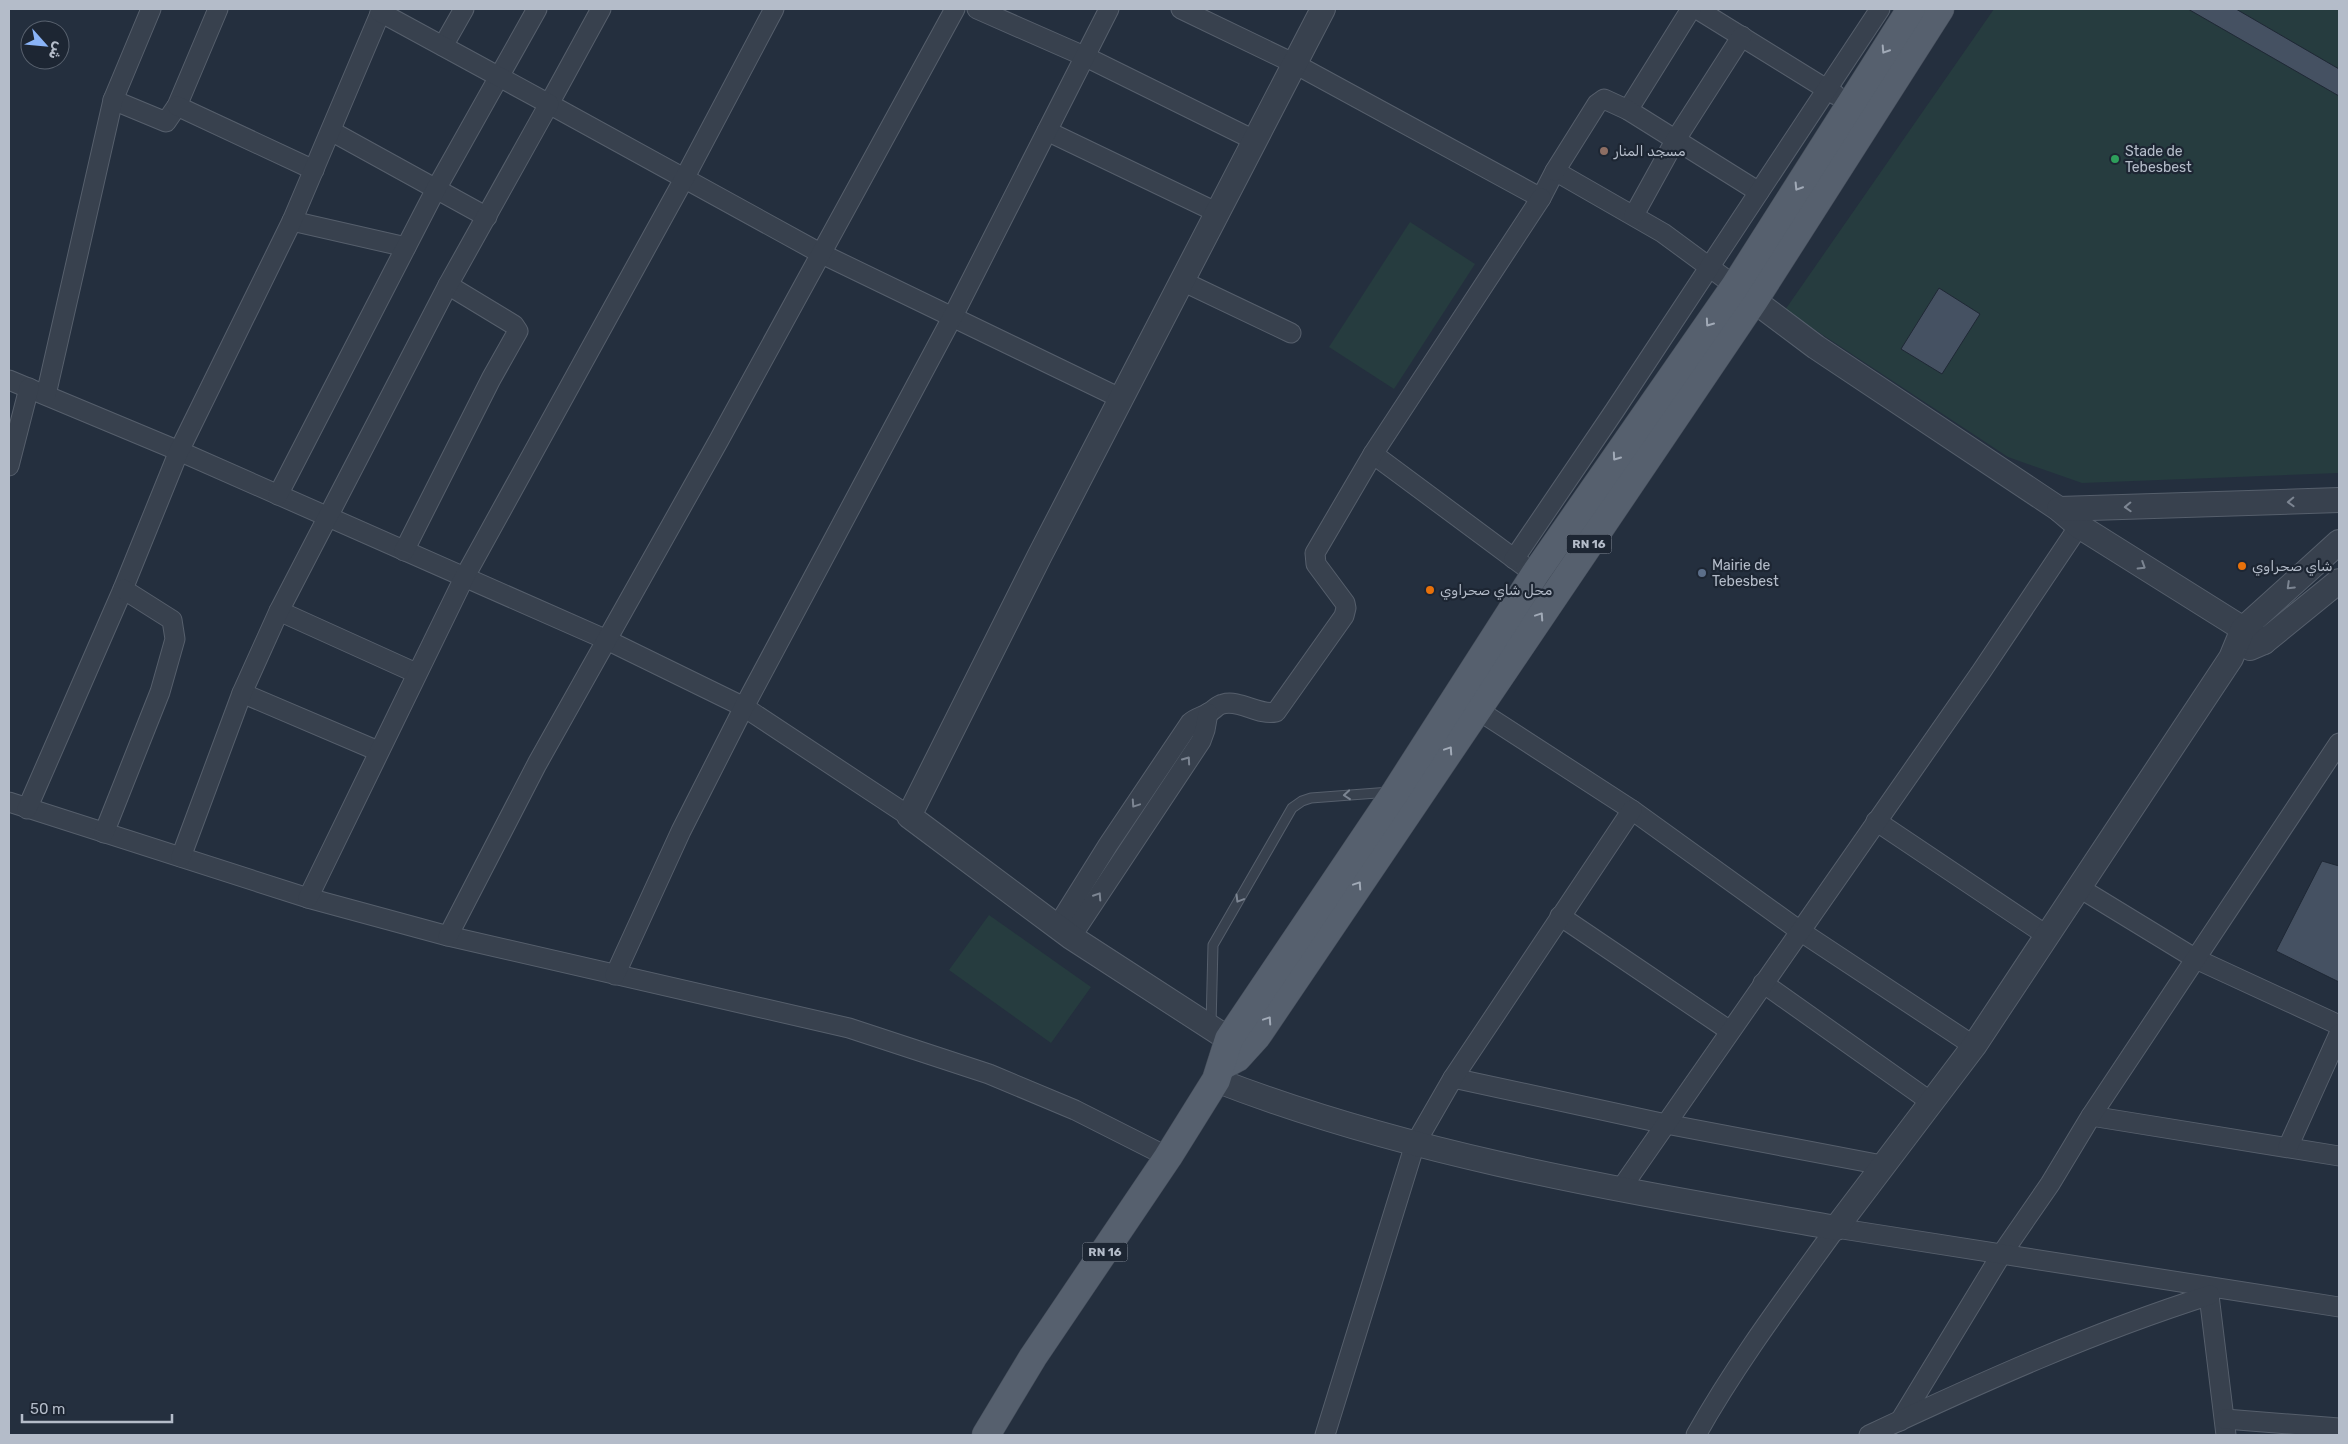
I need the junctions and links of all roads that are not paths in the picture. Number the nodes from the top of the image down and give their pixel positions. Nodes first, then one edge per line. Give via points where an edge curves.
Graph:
1 (151, 9) edge
2 (218, 9) edge
3 (464, 9) edge
4 (537, 9) edge
5 (601, 9) edge
6 (774, 9) edge
7 (955, 9) edge
8 (977, 9) edge
9 (1109, 9) edge
10 (1181, 9) edge
11 (1323, 9) edge
12 (1691, 9) edge
13 (1880, 9) edge
14 (1911, 9) edge
15 (1940, 9) edge
16 (381, 11) edge
17 (1707, 11) edge
18 (1742, 36) junction
19 (443, 46) junction
20 (1084, 56) junction
21 (1295, 64) junction
22 (499, 77) junction
23 (1827, 89) junction
24 (113, 100) junction
25 (549, 104) junction
26 (1850, 105) junction
27 (177, 106) junction
28 (1628, 110) junction
29 (331, 131) junction
30 (1046, 131) junction
31 (1676, 139) junction
32 (1256, 141) junction
33 (314, 170) junction
34 (1555, 171) junction
35 (684, 178) junction
36 (436, 189) junction
37 (1759, 192) junction
38 (1542, 198) junction
39 (1218, 214) junction
40 (1634, 215) junction
41 (486, 217) junction
42 (292, 221) junction
43 (406, 246) junction
44 (820, 254) junction
45 (1711, 266) junction
46 (1182, 281) junction
47 (448, 286) junction
48 (1744, 294) junction
49 (953, 316) junction
50 (1291, 333) dead end
51 (9, 380) edge
52 (37, 392) junction
53 (1122, 399) junction
54 (1668, 405) junction
55 (179, 451) junction
56 (1373, 454) junction
57 (9, 466) edge
58 (278, 495) junction
59 (2339, 500) edge
60 (2059, 509) junction
61 (326, 516) junction
62 (2079, 526) junction
63 (2339, 542) edge
64 (404, 551) junction
65 (1524, 566) junction
66 (464, 578) junction
67 (2339, 581) edge
68 (123, 588) junction
69 (1558, 590) junction
70 (279, 611) junction
71 (2243, 629) junction
72 (606, 640) junction
73 (2264, 642) junction
74 (2231, 658) junction
75 (416, 673) junction
76 (242, 693) junction
77 (1466, 703) junction
78 (744, 707) junction
79 (2339, 743) edge
80 (378, 751) junction
81 (1396, 791) junction
82 (9, 802) edge
83 (27, 809) junction
84 (1632, 810) junction
85 (909, 816) junction
86 (1876, 821) junction
87 (104, 833) junction
88 (181, 857) junction
89 (2078, 887) junction
90 (308, 898) junction
91 (1560, 916) junction
92 (1065, 931) junction
93 (1800, 931) junction
94 (2046, 935) junction
95 (448, 936) junction
96 (2196, 959) junction
97 (615, 975) junction
98 (1763, 983) junction
99 (2339, 1025) edge
100 (1730, 1031) junction
101 (2339, 1034) edge
102 (1229, 1039) junction
103 (1974, 1046) junction
104 (1219, 1073) junction
105 (1454, 1078) junction
106 (1931, 1102) junction
107 (2090, 1116) junction
108 (1666, 1124) junction
109 (1415, 1144) junction
110 (2288, 1147) junction
111 (2339, 1156) edge
112 (1168, 1157) junction
113 (1882, 1165) junction
114 (1620, 1190) junction
115 (1836, 1228) junction
116 (2001, 1255) junction
117 (2209, 1291) junction
118 (2339, 1307) edge
119 (1900, 1420) junction
120 (2226, 1427) edge
121 (2339, 1428) edge
122 (986, 1435) edge
123 (1325, 1435) edge
124 (1696, 1435) edge
125 (1869, 1435) edge

1 - 24 street
2 - 27 street
3 - 19 street
4 - 22 street
5 - 25 street
6 - 35 street
7 - 44 street
8 - 20 street
9 - 20 street
10 - 21 street
11 - 21 street
12 - 28 street
13 - 23 street
14 -> 26 main road, RN 16
15 - 48 main road, RN 16
16 - 19 street
16 - 29 street
17 - 18 street
18 - 23 street
18 - 31 street
19 - 22 street
20 - 30 street
20 - 32 street
21 - 32 street
21 - 38 street
22 - 25 street
22 - 36 street
23 - 26 street
23 - 37 street
24 - 27 street via 163,122
24 - 52 street
25 - 35 street
25 - 41 street
26 -> 48 main road, RN 16
27 - 33 street
28 - 31 street
28 - 34 street via 1604,99 1599,101
29 - 33 street
29 - 36 street
30 - 39 street
30 - 49 street
31 - 37 street
31 - 40 street
32 - 39 street
33 - 42 street
34 - 38 street
34 - 40 street
35 - 44 street
35 - 66 street
36 - 41 street
36 - 43 street
37 - 45 street
38 - 56 street
39 - 46 street
40 - 45 street
41 - 47 street
42 - 43 street
42 - 55 street
43 - 58 street
44 - 49 street
44 - 72 street via 720,440
45 - 48 street
45 - 65 street
46 - 50 street
46 - 53 street
47 - 61 street
47 - 64 street via 514,325 518,331
48 - 54 main road, RN 16
48 - 60 street via 1893,399
49 - 53 street
49 - 78 street
51 - 52 street
52 - 55 street
52 - 57 street
53 - 85 street
54 -> 65 main road, RN 16
54 - 69 main road, RN 16
55 - 58 street
55 - 68 street
56 - 65 street
56 - 92 street via 1315,552 1316,564 1345,603 1344,616 1276,712 1263,713 1223,704 1208,714 1201,741
58 - 61 street
59 -> 60 street
60 - 62 street
61 - 64 street
61 - 70 street
62 -> 71 street
62 - 86 street
63 -> 71 street
64 - 66 street
65 - 69 street
65 - 77 main road, RN 16
66 - 72 street
66 - 75 street
67 - 73 street
68 - 83 street
68 - 87 street via 172,620 175,639 160,692
77 -> 69 main road, RN 16
70 - 75 street
70 - 76 street
71 - 73 street
71 - 74 street
72 - 78 street
72 - 95 street via 536,764
73 - 74 street
74 - 89 street
75 - 80 street
76 - 80 street
76 - 88 street
77 - 81 main road, RN 16
77 - 84 street
102 -> 77 main road, RN 16
78 - 85 street
78 - 97 street via 681,831
79 - 96 street
80 - 90 street
81 - 102 main road, RN 16
81 -> 102 lane via 1311,798 1292,808 1213,945
82 - 83 street
83 - 87 street
84 - 91 street
84 - 93 street
85 - 92 street
86 - 93 street
86 - 94 street
87 - 88 street
88 - 90 street
89 - 94 street
89 - 96 street
90 - 95 street
91 - 100 street
91 - 105 street
92 - 102 street
93 - 98 street
93 - 103 street
94 - 103 street
95 - 97 street
96 - 99 street
96 - 107 street
97 - 112 street via 795,1014 921,1050 1074,1110
98 - 100 street
98 - 106 street
100 - 108 street
101 - 110 street
102 - 104 main road, RN 16
103 - 106 street
104 - 109 street via 1258,1096
104 - 112 main road, RN 16
105 - 108 street
105 - 109 street
106 - 113 street
107 - 110 street
107 - 116 street via 2050,1184
108 - 113 street
108 - 114 street
109 - 114 street
109 - 123 street
110 - 111 street
112 - 122 main road, RN 16 via 1033,1357
113 - 115 street
114 - 115 street
115 - 116 street
115 - 124 street via 1755,1340
116 - 117 street
116 - 119 street
117 - 118 street
117 - 119 street via 2062,1349
117 - 120 street
119 - 125 street
120 - 121 street

